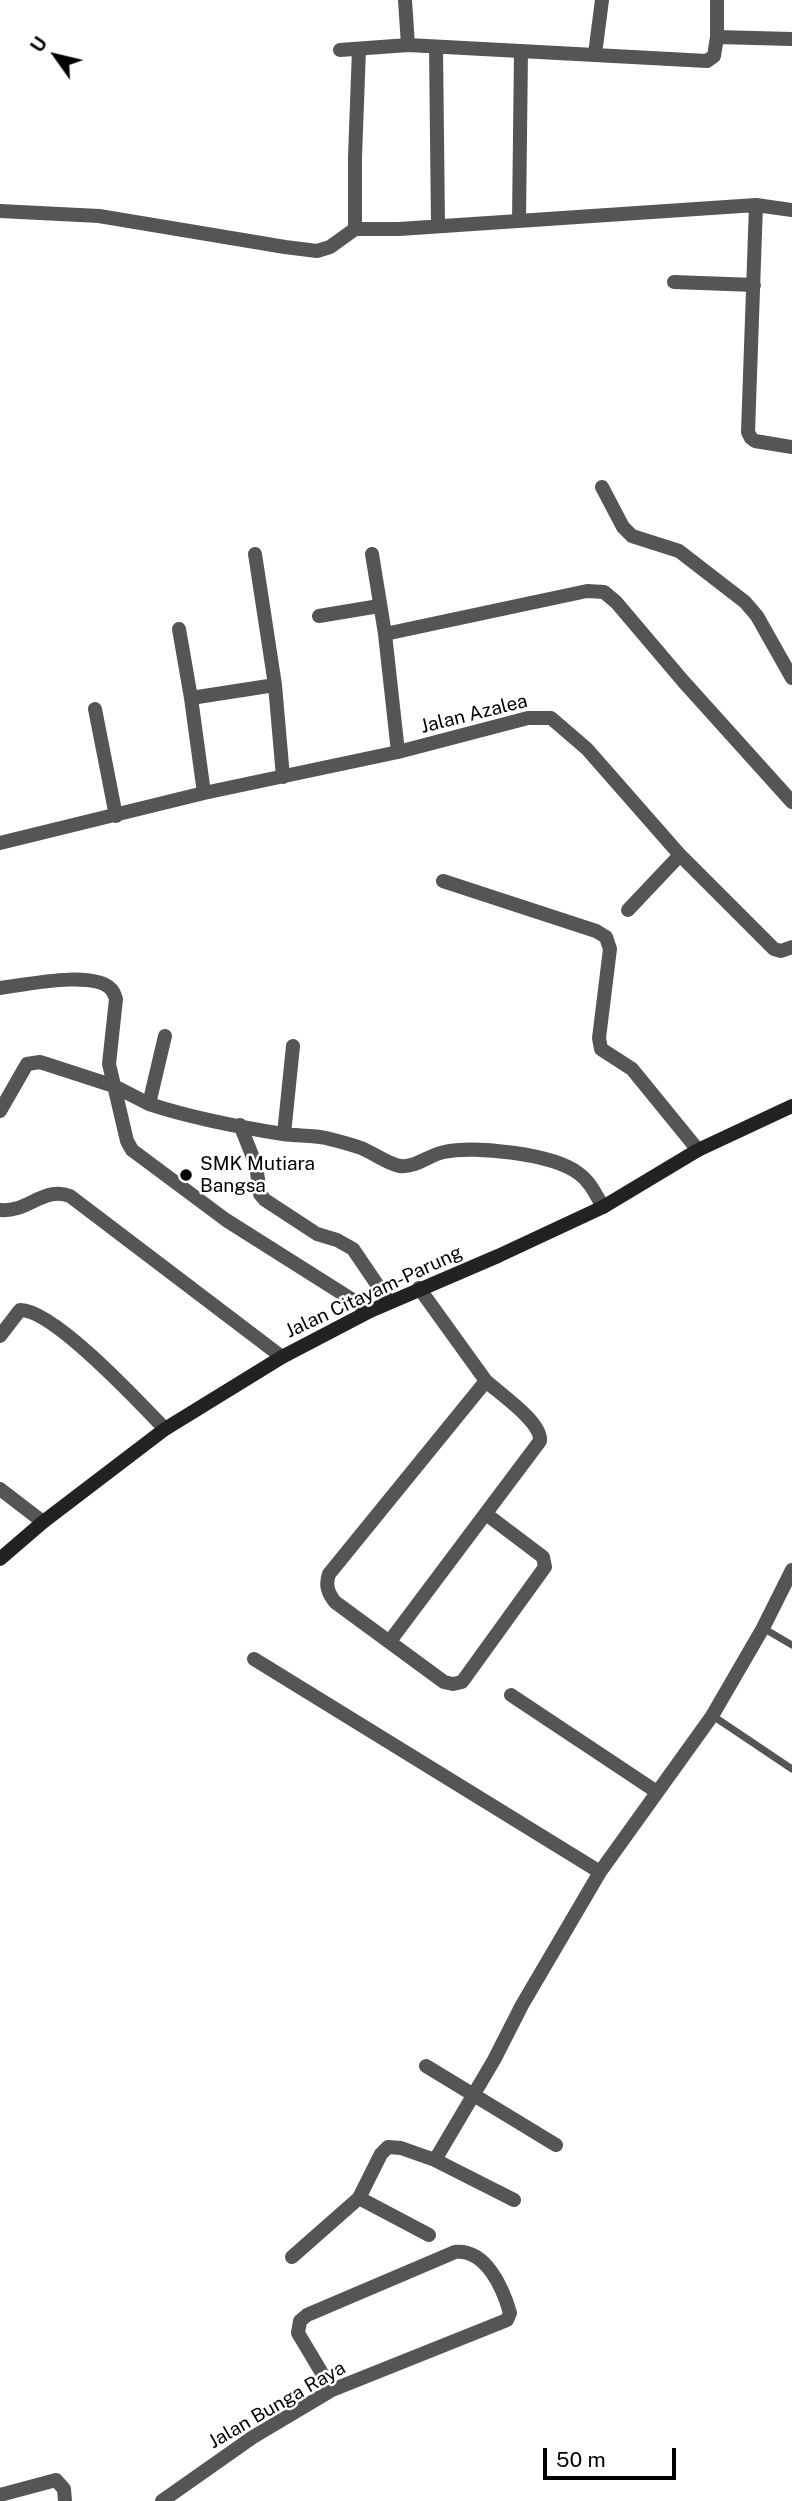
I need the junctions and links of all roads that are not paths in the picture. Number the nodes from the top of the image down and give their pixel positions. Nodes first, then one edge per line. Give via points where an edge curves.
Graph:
1 (405, 0) edge
2 (602, 0) edge
3 (717, 0) edge
4 (717, 37) junction
5 (792, 39) edge
6 (408, 45) junction
7 (436, 47) junction
8 (359, 49) junction
9 (340, 50) dead end
10 (521, 51) junction
11 (595, 54) junction
12 (756, 205) junction
13 (792, 210) edge
14 (0, 211) edge
15 (519, 221) junction
16 (438, 226) junction
17 (355, 229) junction
18 (674, 282) dead end
19 (754, 285) junction
20 (792, 447) edge
21 (602, 487) dead end
22 (256, 554) dead end
23 (372, 554) dead end
24 (379, 606) junction
25 (319, 616) dead end
26 (179, 629) dead end
27 (385, 634) junction
28 (792, 678) edge
29 (275, 685) junction
30 (191, 698) junction
31 (95, 709) dead end
32 (398, 752) junction
33 (283, 777) junction
34 (204, 793) junction
35 (792, 802) edge
36 (116, 816) junction
37 (0, 843) edge
38 (680, 855) junction
39 (443, 881) dead end
40 (628, 910) dead end
41 (792, 947) edge
42 (0, 988) edge
43 (165, 1036) dead end
44 (293, 1046) dead end
45 (114, 1086) junction
46 (149, 1104) junction
47 (792, 1106) edge
48 (0, 1111) edge
49 (240, 1125) junction
50 (284, 1134) junction
51 (698, 1150) junction
52 (603, 1207) junction
53 (0, 1210) edge
54 (419, 1288) junction
55 (389, 1302) junction
56 (370, 1311) junction
57 (0, 1336) edge
58 (282, 1357) junction
59 (486, 1381) junction
60 (165, 1429) junction
61 (0, 1489) edge
62 (486, 1514) junction
63 (43, 1522) junction
64 (0, 1559) edge
65 (792, 1570) edge
66 (763, 1628) junction
67 (390, 1641) junction
68 (792, 1645) edge
69 (254, 1659) dead end
70 (511, 1695) dead end
71 (712, 1716) junction
72 (792, 1769) edge
73 (657, 1792) junction
74 (600, 1872) junction
75 (426, 2066) dead end
76 (473, 2095) junction
77 (556, 2145) dead end
78 (435, 2160) junction
79 (359, 2198) junction
80 (514, 2200) dead end
81 (429, 2235) dead end
82 (292, 2257) dead end
83 (332, 2390) junction
84 (0, 2495) edge
85 (65, 2495) edge
86 (162, 2501) edge

1 - 6 street
2 - 11 street
3 - 4 street
4 - 5 street
4 - 11 street via 714,55 707,61
6 - 7 street
6 - 8 street
7 - 10 street
7 - 16 street
8 - 9 street
8 - 17 street
10 - 11 street
10 - 15 street
12 - 13 street
12 - 15 street
12 - 19 street
14 - 17 street via 99,216 317,251
15 - 16 street
16 - 17 street
18 - 19 street
19 - 20 street via 748,432 755,441
21 - 28 street via 632,537 679,551 746,602
22 - 29 street
23 - 24 street
24 - 25 street
24 - 27 street
26 - 30 street
27 - 32 street
27 - 35 street via 587,591 604,592
29 - 30 street
29 - 33 street
30 - 34 street
31 - 36 street
32 - 33 street, Jalan Azalea
32 - 38 street, Jalan Azalea via 528,719 551,718 587,749
33 - 34 street, Jalan Azalea
34 - 36 street, Jalan Azalea
36 - 37 street, Jalan Azalea
38 - 40 street
38 - 41 street, Jalan Azalea via 774,949
39 - 51 street via 606,937 610,949 598,1038 601,1049 632,1069
42 - 45 street via 60,980 94,981 111,989 116,999 109,1064
43 - 46 street
44 - 50 street
45 - 46 street
45 - 48 street via 40,1062 30,1063
45 - 56 street via 127,1141 151,1167
46 - 49 street
47 - 51 main road, Jalan Citayam-Parung
49 - 50 street
49 - 55 street via 265,1200 317,1234 353,1249
50 - 52 street via 323,1137 398,1166 411,1166 448,1151 544,1157 578,1173
51 - 52 main road, Jalan Citayam-Parung
52 - 54 main road, Jalan Citayam-Parung
53 - 58 street via 12,1212 55,1192 70,1196
54 - 55 main road, Jalan Citayam-Parung
54 - 59 street
55 - 56 main road, Jalan Citayam-Parung
56 - 58 main road, Jalan Citayam-Parung
57 - 60 street via 20,1310 32,1312 79,1343
58 - 60 main road, Jalan Citayam-Parung
59 - 62 street via 536,1424 541,1435 536,1449
59 - 67 street via 329,1574 327,1587 335,1602
60 - 63 main road, Jalan Citayam-Parung
61 - 63 street
62 - 67 street
62 - 67 street via 543,1557 545,1567 467,1677 457,1683 444,1682
63 - 64 main road, Jalan Citayam-Parung
65 - 66 street
66 - 68 lane
66 - 71 street
69 - 74 street
70 - 73 street
71 - 72 lane
71 - 73 street
73 - 74 street
74 - 76 street
75 - 76 street
76 - 77 street
76 - 78 street
78 - 79 street via 388,2147
78 - 80 street
79 - 81 street
79 - 82 street
83 - 83 street, Jalan Bunga Raya via 298,2333 300,2321 307,2315 462,2251 476,2255 504,2292 510,2317 498,2325
83 - 86 street, Jalan Bunga Raya via 253,2437
84 - 85 street via 56,2480

